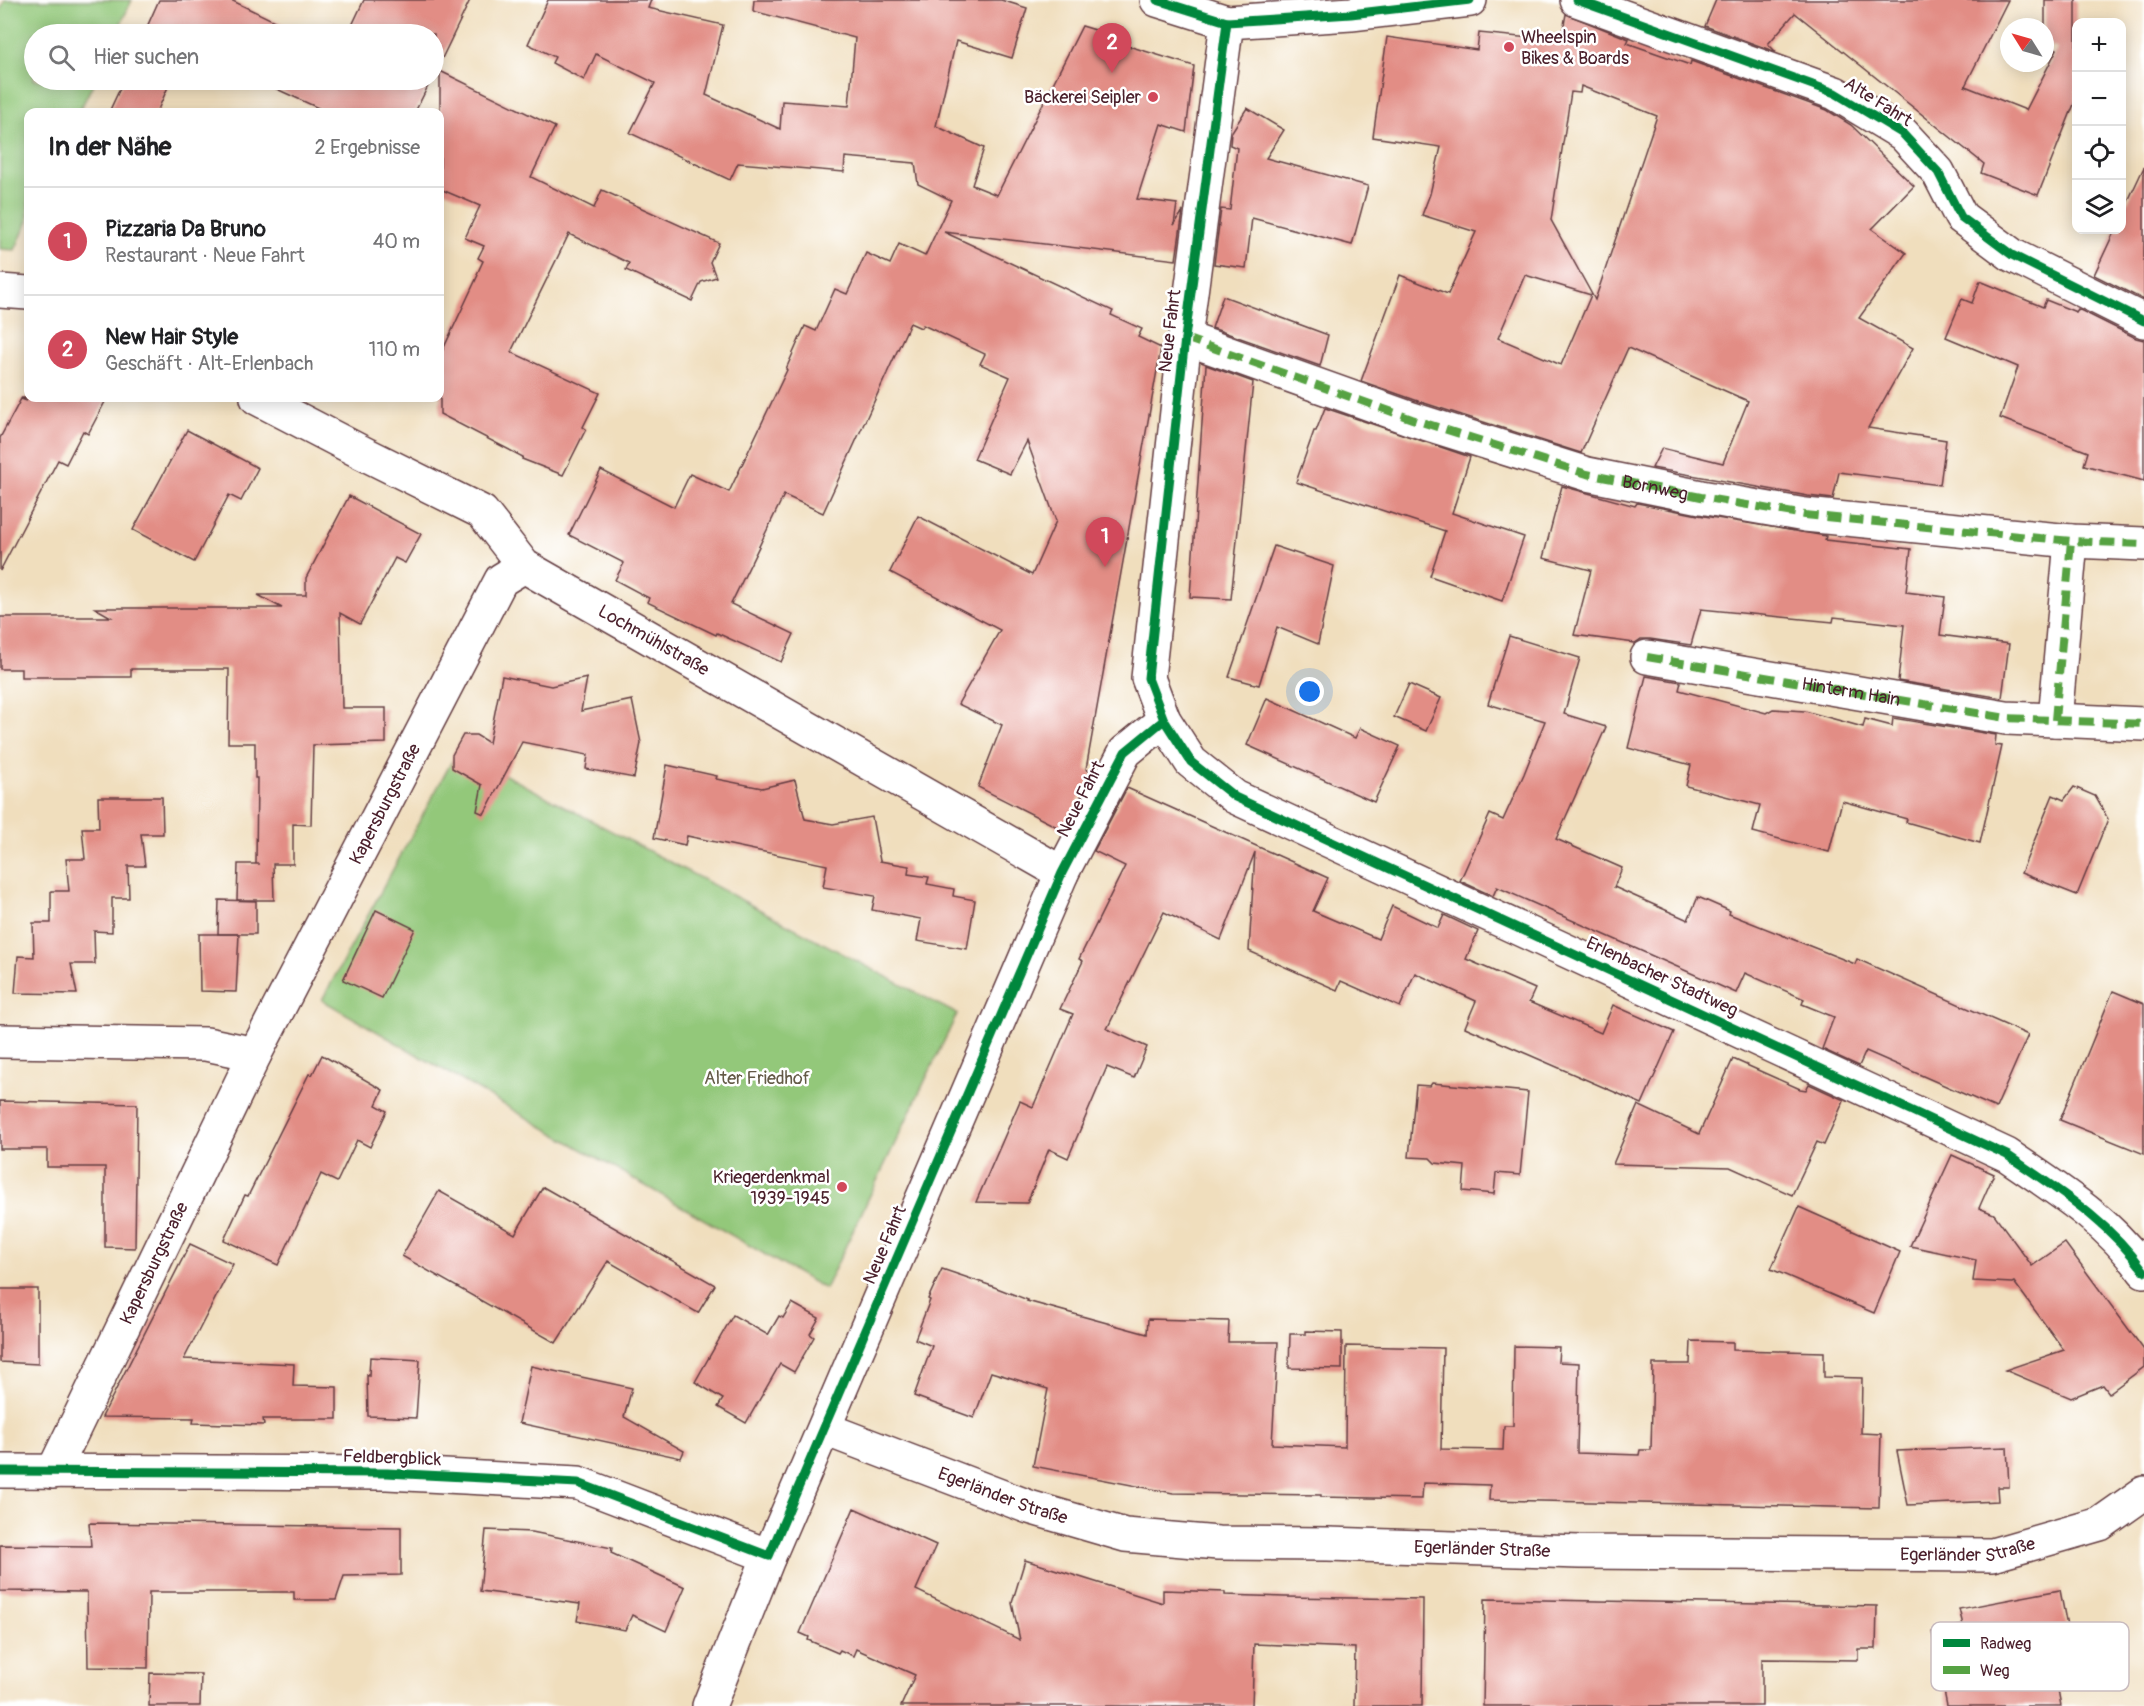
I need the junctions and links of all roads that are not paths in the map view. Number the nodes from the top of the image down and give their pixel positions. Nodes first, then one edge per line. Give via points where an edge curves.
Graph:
1 (1470, 0) edge
2 (1577, 0) edge
3 (1168, 2) edge
4 (1227, 22) junction
5 (0, 291) edge
6 (24, 293) edge
7 (2144, 321) edge
8 (1185, 338) junction
9 (265, 402) edge
10 (2071, 541) junction
11 (2144, 544) edge
12 (524, 566) junction
13 (1647, 657) dead end
14 (1164, 720) junction
15 (2055, 720) junction
16 (2144, 724) edge
17 (1062, 873) junction
18 (0, 1041) edge
19 (255, 1054) junction
20 (2140, 1258) edge
21 (825, 1429) junction
22 (0, 1471) edge
23 (53, 1472) junction
24 (2144, 1493) edge
25 (770, 1556) junction
26 (709, 1706) edge

1 - 4 street via 1351,14
2 - 7 street, Alte Fahrt via 1835,93 1903,134 1938,171 1961,217 2012,255
3 - 4 street
4 - 8 street, Neue Fahrt
5 - 6 street
8 - 10 street, Bornweg via 1412,419 1587,474 1805,515
8 - 14 street, Neue Fahrt via 1148,678
9 - 12 street, Lochmühlstraße via 482,512
10 - 11 street, Bornweg
10 - 15 street
12 - 17 street, Lochmühlstraße
12 - 19 street, Kapersburgstraße via 501,580
13 - 15 street, Hinterm Hain via 2006,718
14 - 17 street, Neue Fahrt via 1125,752
14 - 20 street, Erlenbacher Stadtweg via 1191,762 1235,797 2007,1155 2090,1212
15 - 16 street, Hinterm Hain
17 - 21 street, Neue Fahrt
18 - 19 street via 206,1044
19 - 23 street, Kapersburgstraße
21 - 24 street, Egerländer Straße via 1029,1507 1125,1535 1218,1543 1579,1552 1992,1555 2100,1524
21 - 25 street, Neue Fahrt
22 - 23 street, Feldbergblick
23 - 25 street, Feldbergblick via 387,1473 578,1483
25 - 26 street, Neue Fahrt

